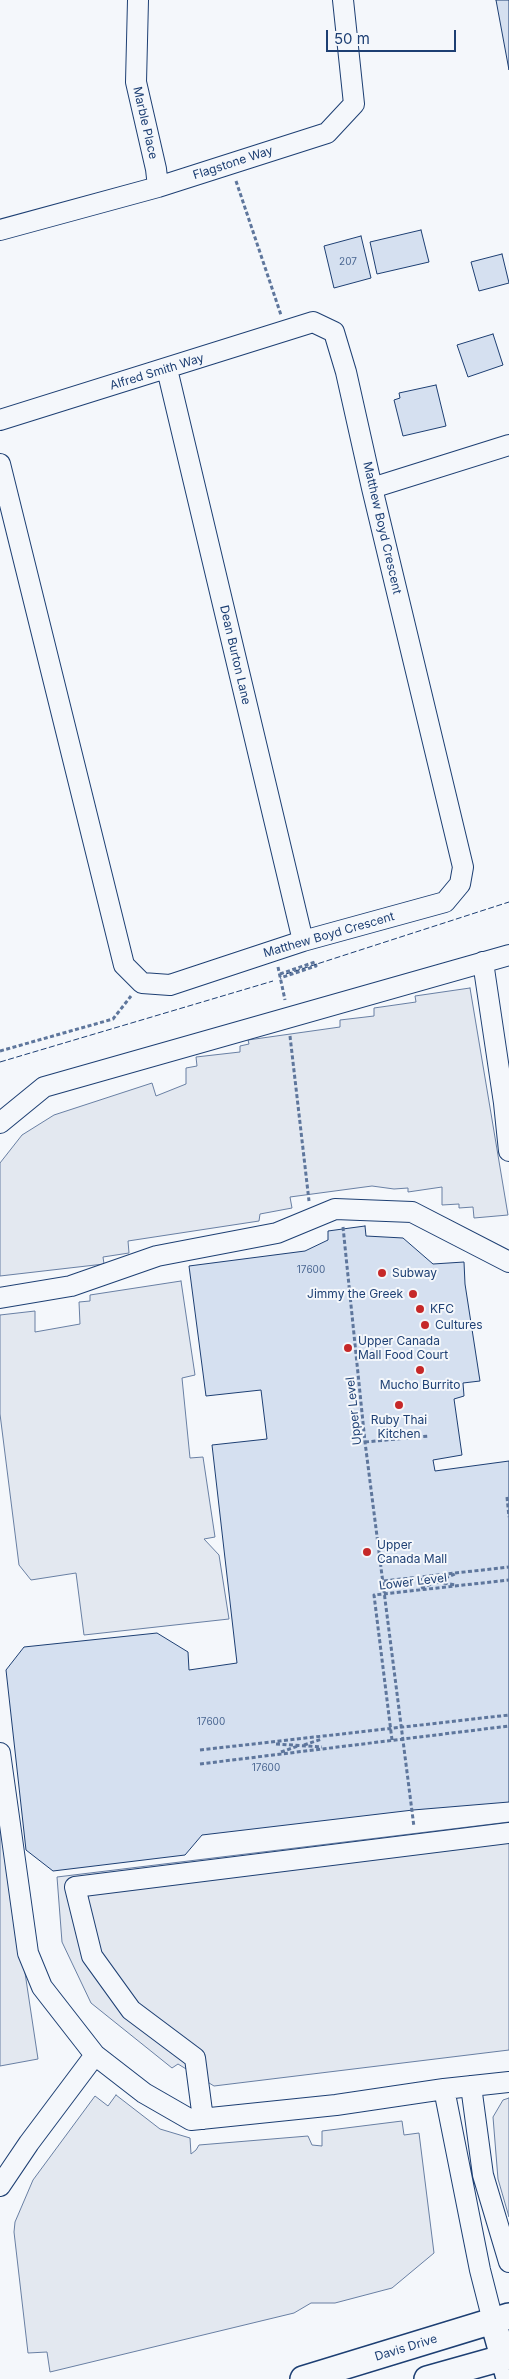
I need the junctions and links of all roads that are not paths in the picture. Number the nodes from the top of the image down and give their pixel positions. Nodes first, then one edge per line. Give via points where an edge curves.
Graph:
1 (138, 0) edge
2 (343, 0) edge
3 (158, 186) junction
4 (0, 230) edge
5 (313, 322) joint
6 (167, 369) junction
7 (0, 420) edge
8 (509, 444) edge
9 (0, 464) edge
10 (372, 488) junction
11 (303, 941) junction
12 (509, 955) edge
13 (484, 962) junction
14 (0, 1122) edge
15 (509, 1151) edge
16 (509, 1262) edge
17 (0, 1298) edge
18 (0, 1753) edge
19 (509, 1833) edge
20 (95, 2055) junction
21 (509, 2082) edge
22 (471, 2086) junction
23 (444, 2089) junction
24 (203, 2119) junction
25 (0, 2186) edge
26 (509, 2262) edge
27 (501, 2319) edge
28 (507, 2364) edge
29 (303, 2379) edge
30 (427, 2379) edge

1 - 3 street, Marble Place via 136,82
2 - 3 street, Flagstone Way via 354,104 327,133
3 - 4 street, Flagstone Way
5 - 6 street, Alfred Smith Way
5 - 10 street, Matthew Boyd Crescent via 334,332
6 - 7 street, Alfred Smith Way
6 - 11 street, Dean Burton Lane
8 - 10 street
9 - 11 street, Matthew Boyd Crescent via 124,965 142,982 170,984
10 - 11 street, Matthew Boyd Crescent via 463,867 460,884 445,902
12 - 13 street
13 - 14 street via 44,1087
13 - 15 street
16 - 17 street via 412,1212 335,1209 277,1233 156,1256 71,1286
18 - 20 street via 28,1953 42,1987
19 - 24 street via 75,1887 92,1956 131,2010 195,2058
20 - 24 street via 144,2093 191,2120
20 - 25 street
21 - 22 street
22 - 23 street
22 - 26 street via 483,2175
23 - 24 street via 336,2105
23 - 27 street via 480,2270
27 - 28 main road
27 - 29 main road, Davis Drive
28 - 30 main road

